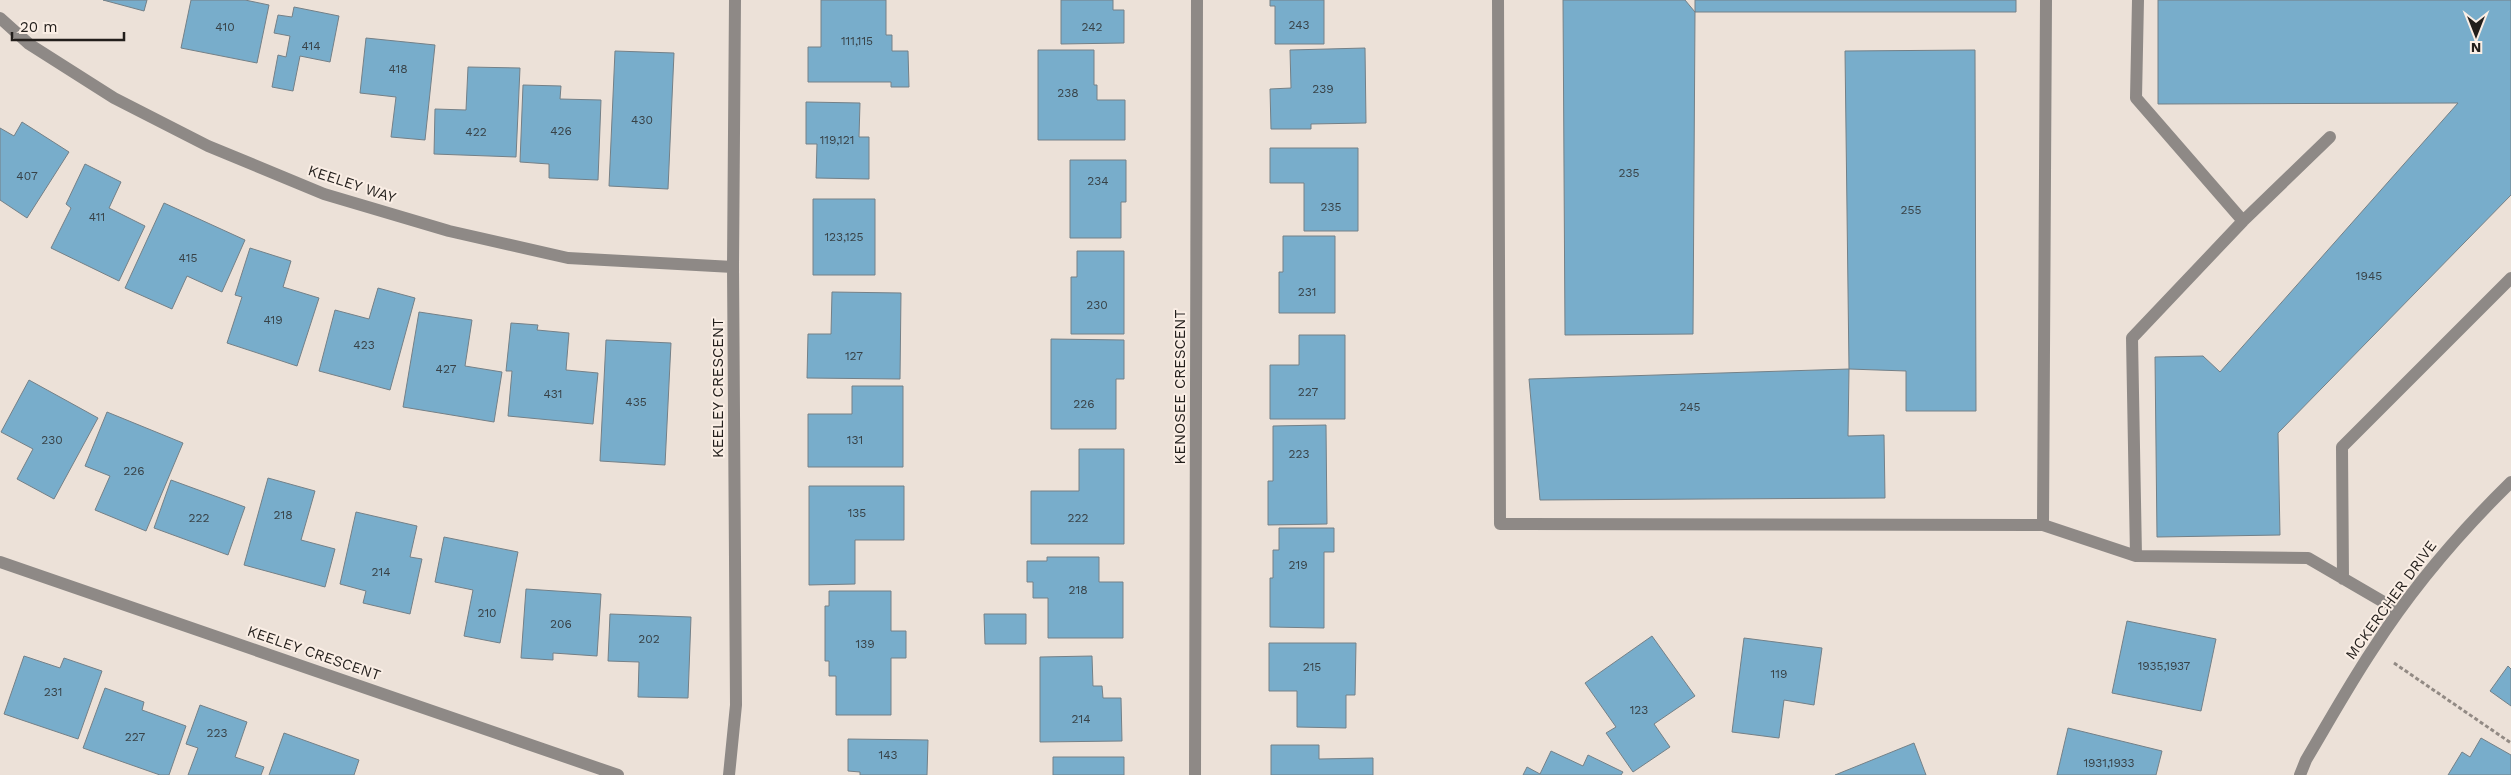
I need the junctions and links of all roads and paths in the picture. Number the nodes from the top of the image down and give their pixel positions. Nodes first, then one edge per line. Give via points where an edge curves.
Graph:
1 (735, 0) edge
2 (1197, 0) edge
3 (1498, 0) edge
4 (2046, 0) edge
5 (2138, 0) edge
6 (0, 18) edge
7 (2330, 137) dead end
8 (2243, 221) junction
9 (733, 267) junction
10 (2511, 278) edge
11 (2511, 482) edge
12 (2043, 525) junction
13 (2136, 556) junction
14 (0, 562) edge
15 (2343, 579) junction
16 (2399, 611) junction
17 (2408, 673) dead end
18 (2511, 743) edge
19 (618, 775) edge
20 (729, 775) edge
21 (1195, 775) edge
22 (2300, 775) edge

1 - 9 street, KEELEY CRESCENT
2 - 21 street, KENOSEE CRESCENT
3 - 12 street via 1500,524
4 - 12 street
5 - 8 street via 2136,98
6 - 9 street, KEELEY WAY via 29,44 114,98 208,146 324,194 449,231 568,258
7 - 8 street
8 - 13 street via 2132,338
9 - 20 street, KEELEY CRESCENT via 736,705
10 - 15 street via 2342,447
11 - 16 street, MCKERCHER DRIVE via 2466,526
12 - 13 street
13 - 15 street via 2308,558
14 - 19 street, KEELEY CRESCENT
15 - 16 street
16 - 22 street, MCKERCHER DRIVE via 2373,648
17 - 18 path

